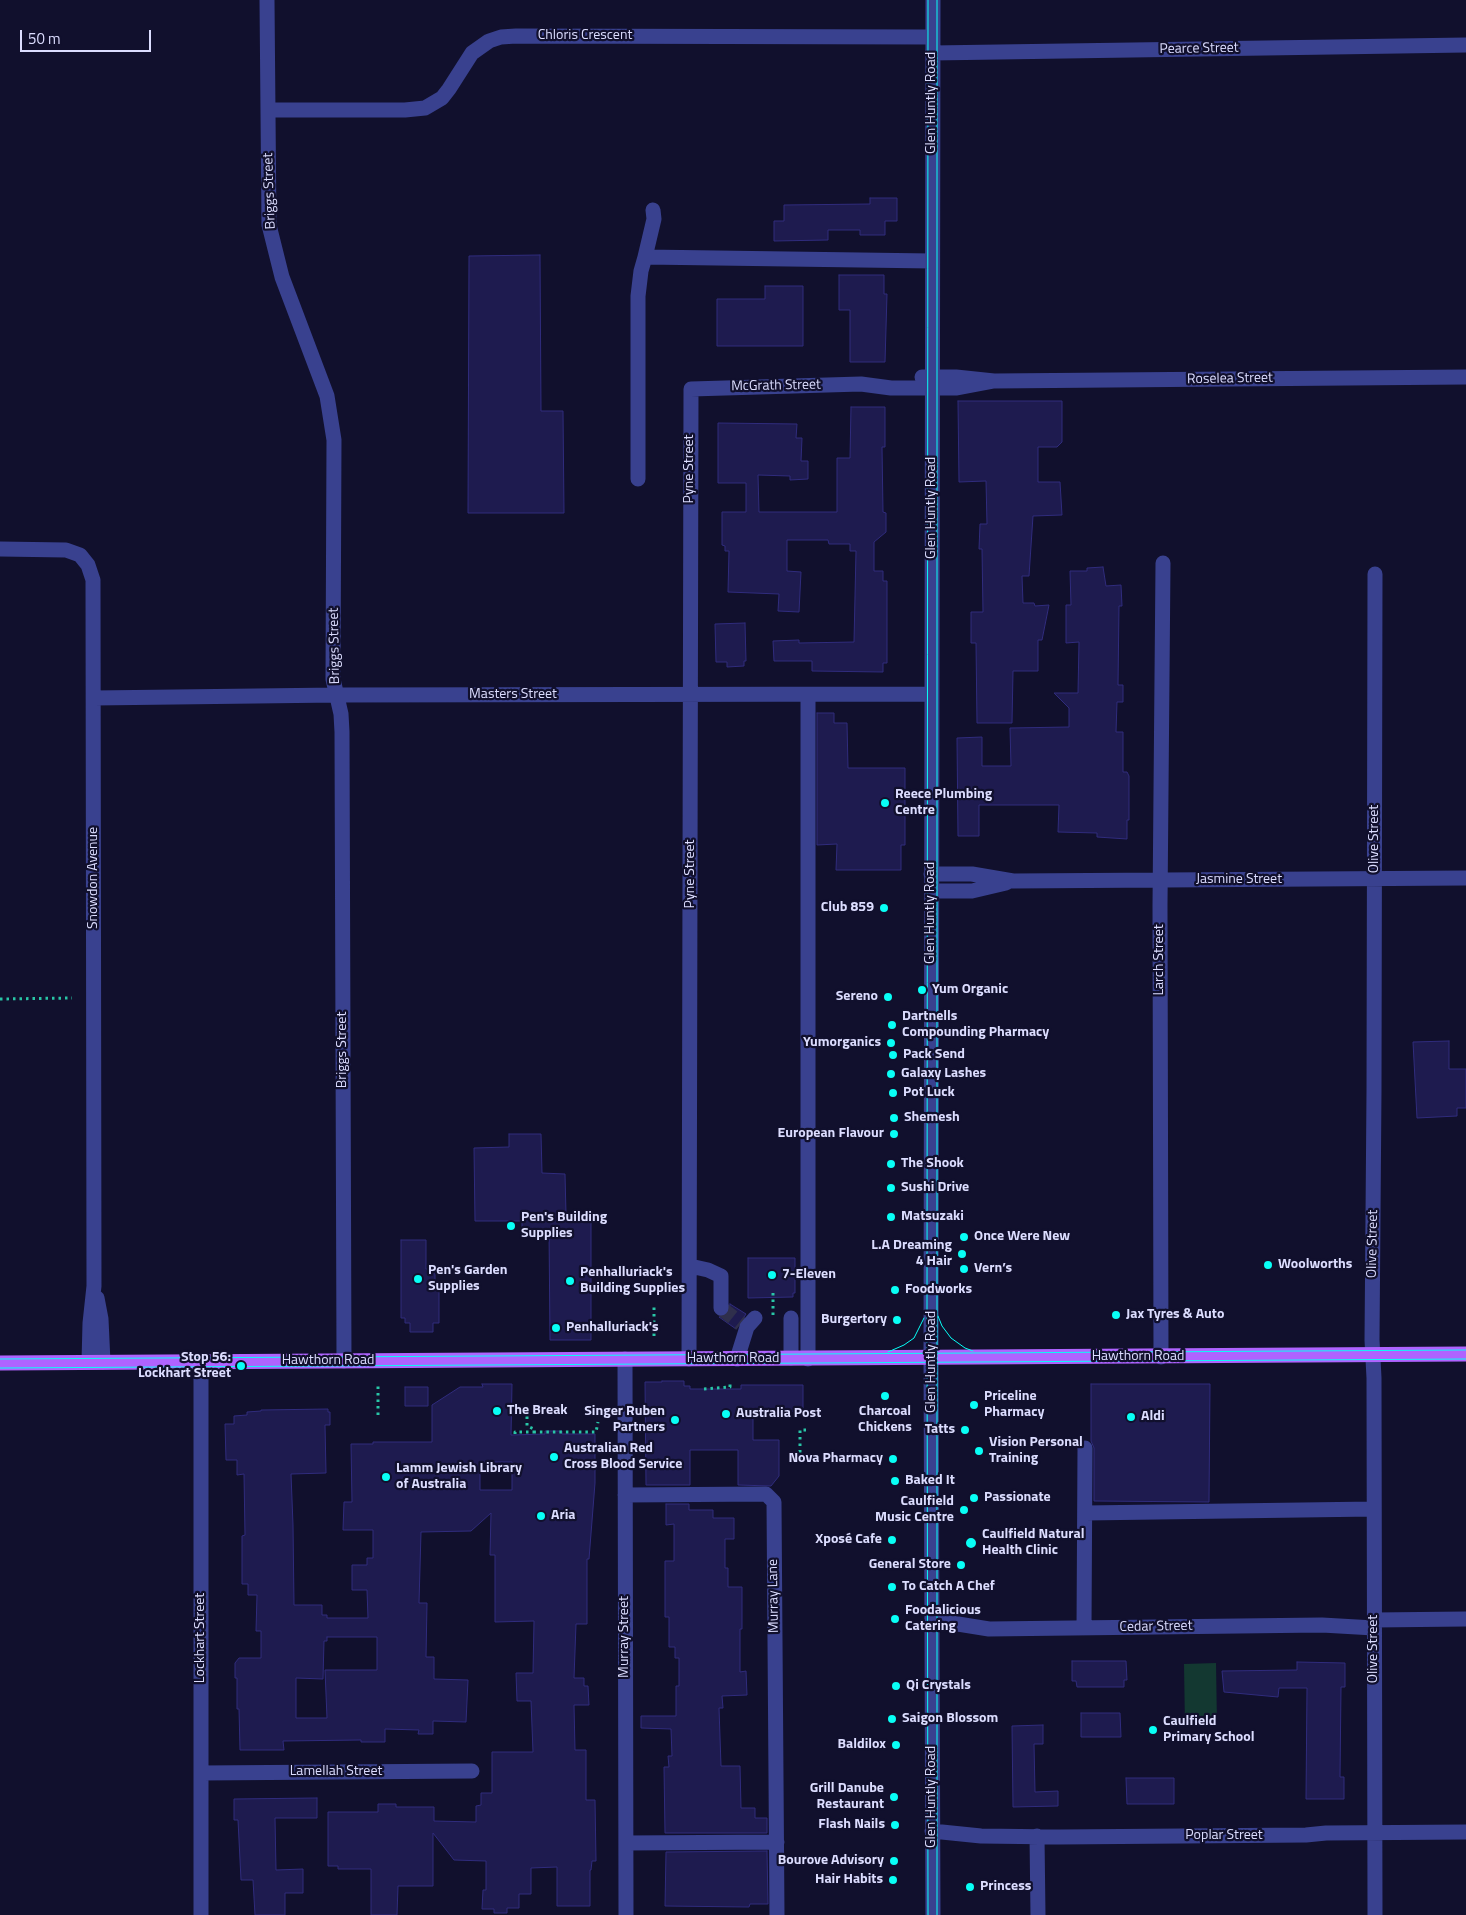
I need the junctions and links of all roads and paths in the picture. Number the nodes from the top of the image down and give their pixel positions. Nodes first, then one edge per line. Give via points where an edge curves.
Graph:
1 (267, 0) edge
2 (933, 0) edge
3 (932, 37) junction
4 (1466, 45) edge
5 (932, 53) junction
6 (268, 110) junction
7 (653, 210) dead end
8 (645, 257) junction
9 (932, 261) junction
10 (1466, 376) edge
11 (932, 382) junction
12 (691, 389) joint
13 (638, 479) dead end
14 (0, 549) edge
15 (1163, 563) dead end
16 (1375, 574) dead end
17 (690, 694) junction
18 (932, 694) junction
19 (337, 695) junction
20 (808, 695) junction
21 (94, 698) junction
22 (931, 874) junction
23 (1466, 878) edge
24 (1161, 880) junction
25 (1375, 880) junction
26 (1013, 881) junction
27 (931, 892) junction
28 (0, 998) edge
29 (72, 998) dead end
30 (690, 1266) junction
31 (773, 1293) dead end
32 (654, 1307) dead end
33 (722, 1308) dead end
34 (773, 1318) dead end
35 (790, 1318) dead end
36 (748, 1323) dead end
37 (654, 1336) dead end
38 (1466, 1354) edge
39 (1372, 1355) junction
40 (1161, 1356) junction
41 (791, 1358) junction
42 (932, 1358) junction
43 (626, 1359) junction
44 (690, 1359) junction
45 (737, 1359) junction
46 (808, 1359) junction
47 (344, 1361) junction
48 (96, 1362) junction
49 (201, 1362) junction
50 (0, 1363) edge
51 (730, 1383) dead end
52 (378, 1385) dead end
53 (704, 1389) dead end
54 (527, 1410) dead end
55 (378, 1415) dead end
56 (598, 1422) dead end
57 (806, 1430) dead end
58 (534, 1432) junction
59 (515, 1434) dead end
60 (1085, 1448) dead end
61 (800, 1459) dead end
62 (625, 1495) junction
63 (1374, 1509) junction
64 (1085, 1514) junction
65 (1466, 1619) edge
66 (932, 1620) junction
67 (1374, 1620) junction
68 (1084, 1628) junction
69 (989, 1629) junction
70 (932, 1637) junction
71 (472, 1771) dead end
72 (201, 1773) junction
73 (1466, 1832) edge
74 (1374, 1833) junction
75 (1037, 1836) junction
76 (932, 1837) junction
77 (777, 1842) junction
78 (626, 1843) junction
79 (201, 1915) edge
80 (626, 1915) edge
81 (777, 1915) edge
82 (932, 1915) edge
83 (1038, 1915) edge
84 (1375, 1915) edge

1 - 6 street, Briggs Street
2 - 3 street, Glen Huntly Road
3 - 5 street, Glen Huntly Road
3 - 6 street, Chloris Crescent via 508,36 480,46 442,98 425,108
4 - 5 street, Pearce Street
5 - 9 street, Glen Huntly Road
6 - 19 street, Briggs Street via 269,225 282,276 327,396 334,440 333,679
7 - 8 street
8 - 9 street
8 - 13 street via 638,296
9 - 11 street, Glen Huntly Road
10 - 11 street, Roselea Street via 994,381 957,388
11 - 12 street, McGrath Street via 891,388 861,384
11 - 18 street, Glen Huntly Road
12 - 17 street, Pyne Street
14 - 21 street, Snowdon Avenue via 66,550 80,554 88,565 93,580
15 - 24 street, Larch Street
16 - 25 street, Olive Street
17 - 19 street, Masters Street
17 - 20 street, Masters Street
17 - 30 street, Pyne Street
18 - 20 street, Masters Street
18 - 22 street, Glen Huntly Road
19 - 21 street, Masters Street
19 - 47 street, Briggs Street via 341,714
20 - 46 street
21 - 48 street, Snowdon Avenue via 94,1286 101,1319
22 - 26 street, Jasmine Street via 972,874
22 - 27 street, Glen Huntly Road
23 - 25 street, Jasmine Street
24 - 25 street, Jasmine Street
24 - 26 street, Jasmine Street
24 - 40 street, Larch Street
25 - 39 street, Olive Street
26 - 27 street, Jasmine Street via 972,891
27 - 42 street, Glen Huntly Road
28 - 29 path
30 - 33 street via 721,1276
30 - 44 street, Pyne Street
31 - 34 path
32 - 37 path
35 - 41 street
36 - 45 street
38 - 39 main road, Hawthorn Road
39 - 40 main road, Hawthorn Road
39 - 63 street, Olive Street
40 - 42 main road, Hawthorn Road
41 - 45 main road, Hawthorn Road
41 - 46 main road, Hawthorn Road
42 - 46 main road, Hawthorn Road
42 - 66 street, Glen Huntly Road
43 - 44 main road, Hawthorn Road
43 - 47 main road, Hawthorn Road
43 - 62 street, Murray Street
44 - 45 main road, Hawthorn Road
47 - 49 main road, Hawthorn Road
48 - 49 main road, Hawthorn Road
48 - 50 main road, Hawthorn Road
49 - 72 street, Lockhart Street
51 - 53 path via 730,1387
52 - 55 path
54 - 58 path via 528,1426
56 - 58 path via 596,1432
57 - 61 path via 800,1430
58 - 59 path
60 - 64 street
62 - 77 street, Murray Lane via 766,1494 774,1502
62 - 78 street, Murray Street
63 - 64 street
63 - 67 street, Olive Street
64 - 68 street
65 - 67 street, Cedar Street
66 - 69 street, Cedar Street
66 - 70 street, Glen Huntly Road
67 - 68 street, Cedar Street via 1322,1625
67 - 74 street, Olive Street
68 - 69 street, Cedar Street
69 - 70 street, Cedar Street
70 - 76 street, Glen Huntly Road
71 - 72 street, Lamellah Street
72 - 79 street, Lockhart Street
73 - 74 street, Poplar Street
74 - 75 street, Poplar Street
74 - 84 street, Olive Street
75 - 76 street, Poplar Street
75 - 83 street
76 - 82 street, Glen Huntly Road
77 - 78 street
77 - 81 street, Murray Lane
78 - 80 street, Murray Street

